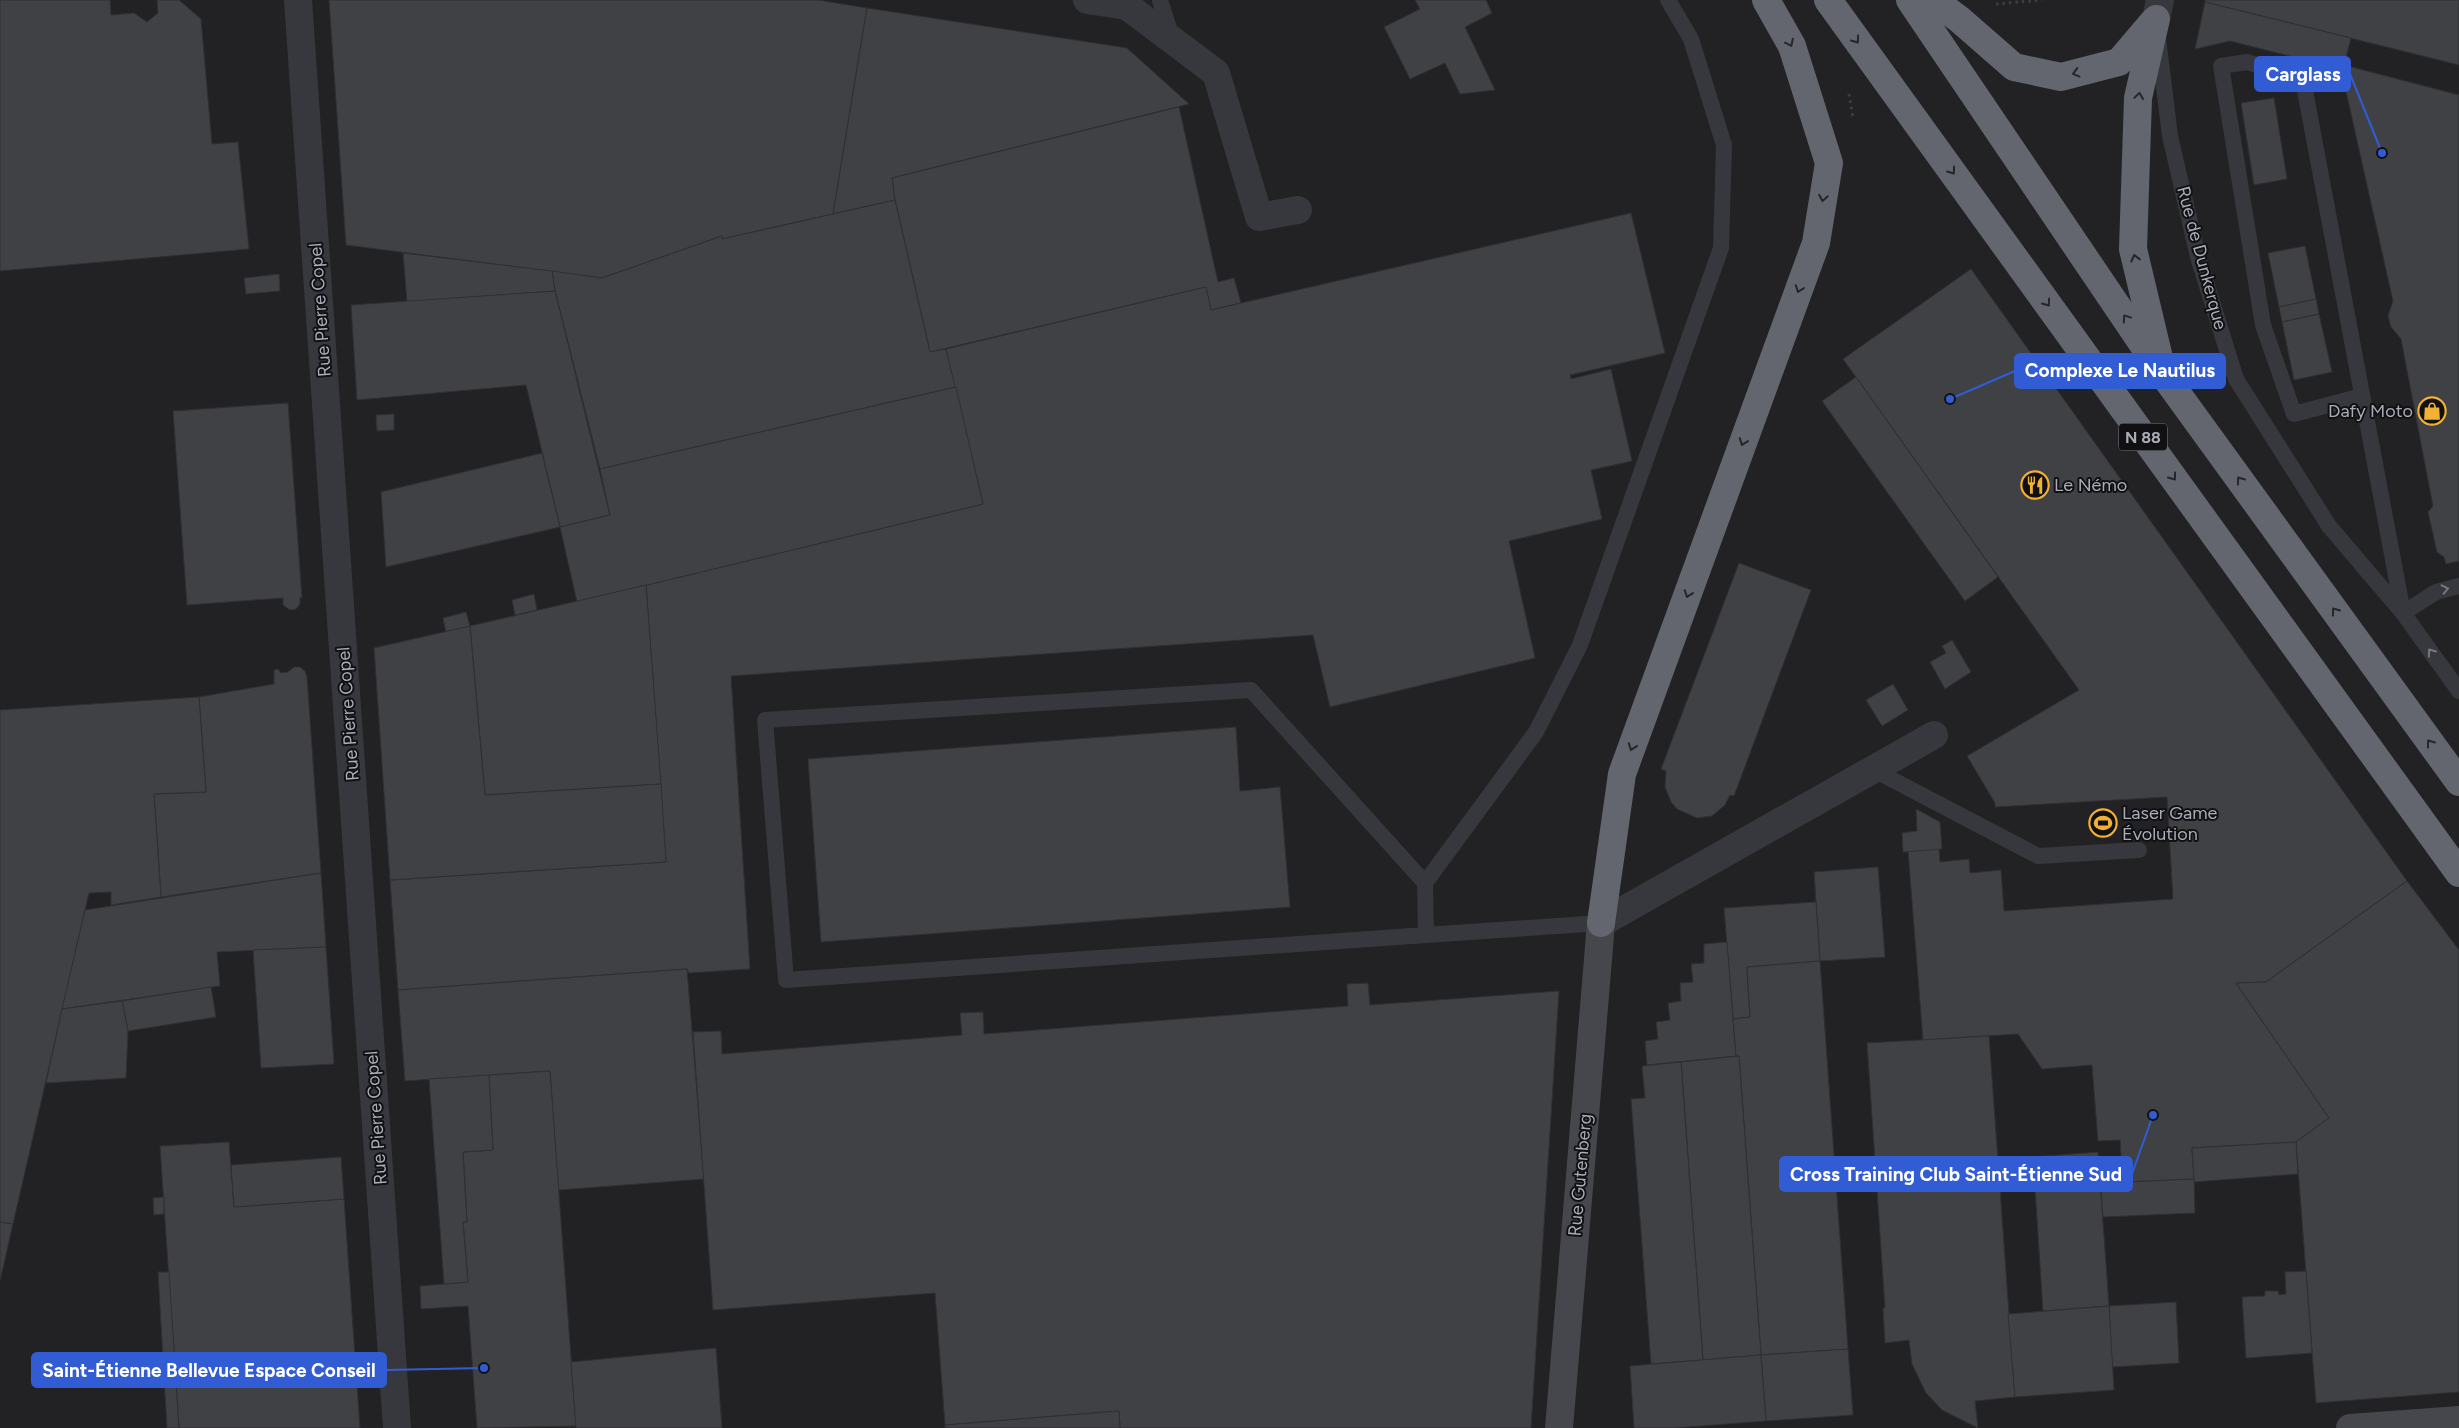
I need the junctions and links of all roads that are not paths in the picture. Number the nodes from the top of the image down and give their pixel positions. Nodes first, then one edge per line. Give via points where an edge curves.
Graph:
1 (298, 0) edge
2 (1087, 0) edge
3 (1160, 0) edge
4 (1668, 0) edge
5 (1766, 0) edge
6 (1828, 0) edge
7 (1910, 0) edge
8 (1933, 0) edge
9 (2158, 9) edge
10 (1172, 40) junction
11 (1298, 210) dead end
12 (2163, 374) junction
13 (2362, 396) junction
14 (2459, 586) edge
15 (2403, 613) junction
16 (2459, 691) edge
17 (1934, 734) dead end
18 (1872, 769) junction
19 (2459, 782) edge
20 (2139, 850) dead end
21 (2459, 873) edge
22 (1425, 883) junction
23 (1601, 922) junction
24 (1426, 935) junction
25 (2459, 1420) edge
26 (397, 1428) edge
27 (1559, 1428) edge
28 (2350, 1428) edge

1 - 26 street, Rue Pierre Copel
2 - 10 street via 1127,6
3 - 10 lane
4 - 22 lane via 1691,39 1724,145 1721,248 1580,644 1536,732
5 -> 23 highway via 1792,46 1828,163 1816,243 1622,774
6 -> 21 highway, N 88
12 -> 7 highway
9 -> 8 highway via 2119,62 2061,77 2014,67
12 -> 9 highway via 2133,249 2138,98
9 - 15 lane, Rue de Dunkerque via 2172,145 2198,257 2236,379 2329,526
10 - 11 street via 1216,73 1259,218
19 -> 12 highway
13 - 13 lane via 2303,80 2247,62 2221,66 2262,325 2294,414
13 - 15 lane
15 -> 14 lane via 2436,592
16 -> 15 lane, Rue de Dunkerque
17 - 18 street
18 - 20 lane via 2038,856
18 - 23 street
22 - 24 lane
22 - 24 lane via 1251,690 765,720 786,980
23 - 24 lane
23 - 27 street, Rue Gutenberg
25 - 28 street

